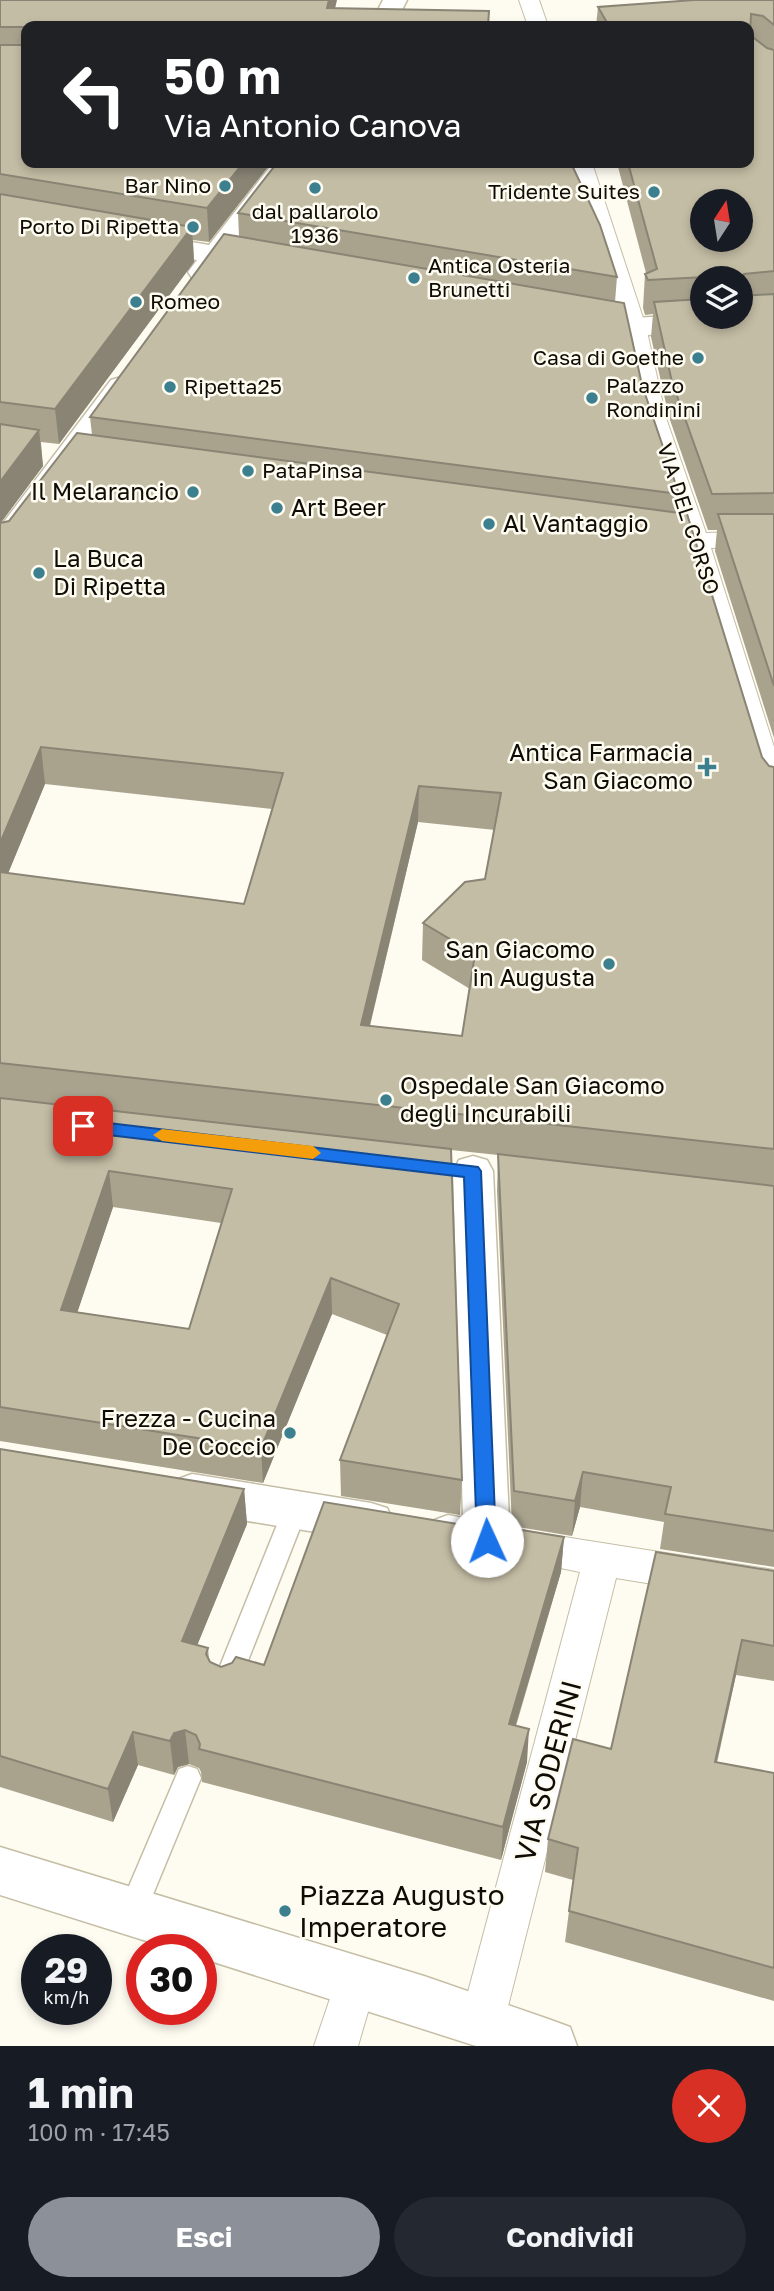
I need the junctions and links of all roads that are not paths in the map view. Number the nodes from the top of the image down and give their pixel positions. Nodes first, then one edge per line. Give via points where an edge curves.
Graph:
1 (395, 0) edge
2 (529, 0) edge
3 (384, 21) edge
4 (536, 21) edge
5 (283, 168) edge
6 (583, 168) edge
7 (124, 239) edge
8 (215, 255) junction
9 (283, 267) edge
10 (189, 290) edge
11 (557, 314) edge
12 (774, 317) edge
13 (634, 327) junction
14 (133, 369) edge
15 (626, 533) edge
16 (774, 539) edge
17 (696, 541) junction
18 (0, 550) edge
19 (774, 793) edge
20 (431, 1166) edge
21 (147, 1486) edge
22 (295, 1510) junction
23 (487, 1541) junction
24 (603, 1560) junction
25 (774, 1587) edge
26 (225, 1687) edge
27 (188, 1778) dead end
28 (0, 1871) edge
29 (132, 1912) junction
30 (356, 1981) junction
31 (482, 2022) junction
32 (336, 2046) edge
33 (551, 2046) edge

1 - 3 street
2 - 4 street
5 - 8 street
6 - 13 street, VIA DEL CORSO
7 - 8 street
8 - 9 street
8 - 10 street
11 - 13 street
12 - 13 street
13 - 17 street, VIA DEL CORSO via 654,418
14 - 18 street
15 - 17 street
16 - 17 street
17 - 19 street, VIA DEL CORSO
20 - 23 street via 493,1173
21 - 22 street
22 - 23 street
22 - 26 lane
23 - 24 street
24 - 25 street
24 - 31 street, VIA SODERINI
27 - 29 lane
28 - 29 street
29 - 30 street
30 - 31 street
30 - 32 street
31 - 33 street

